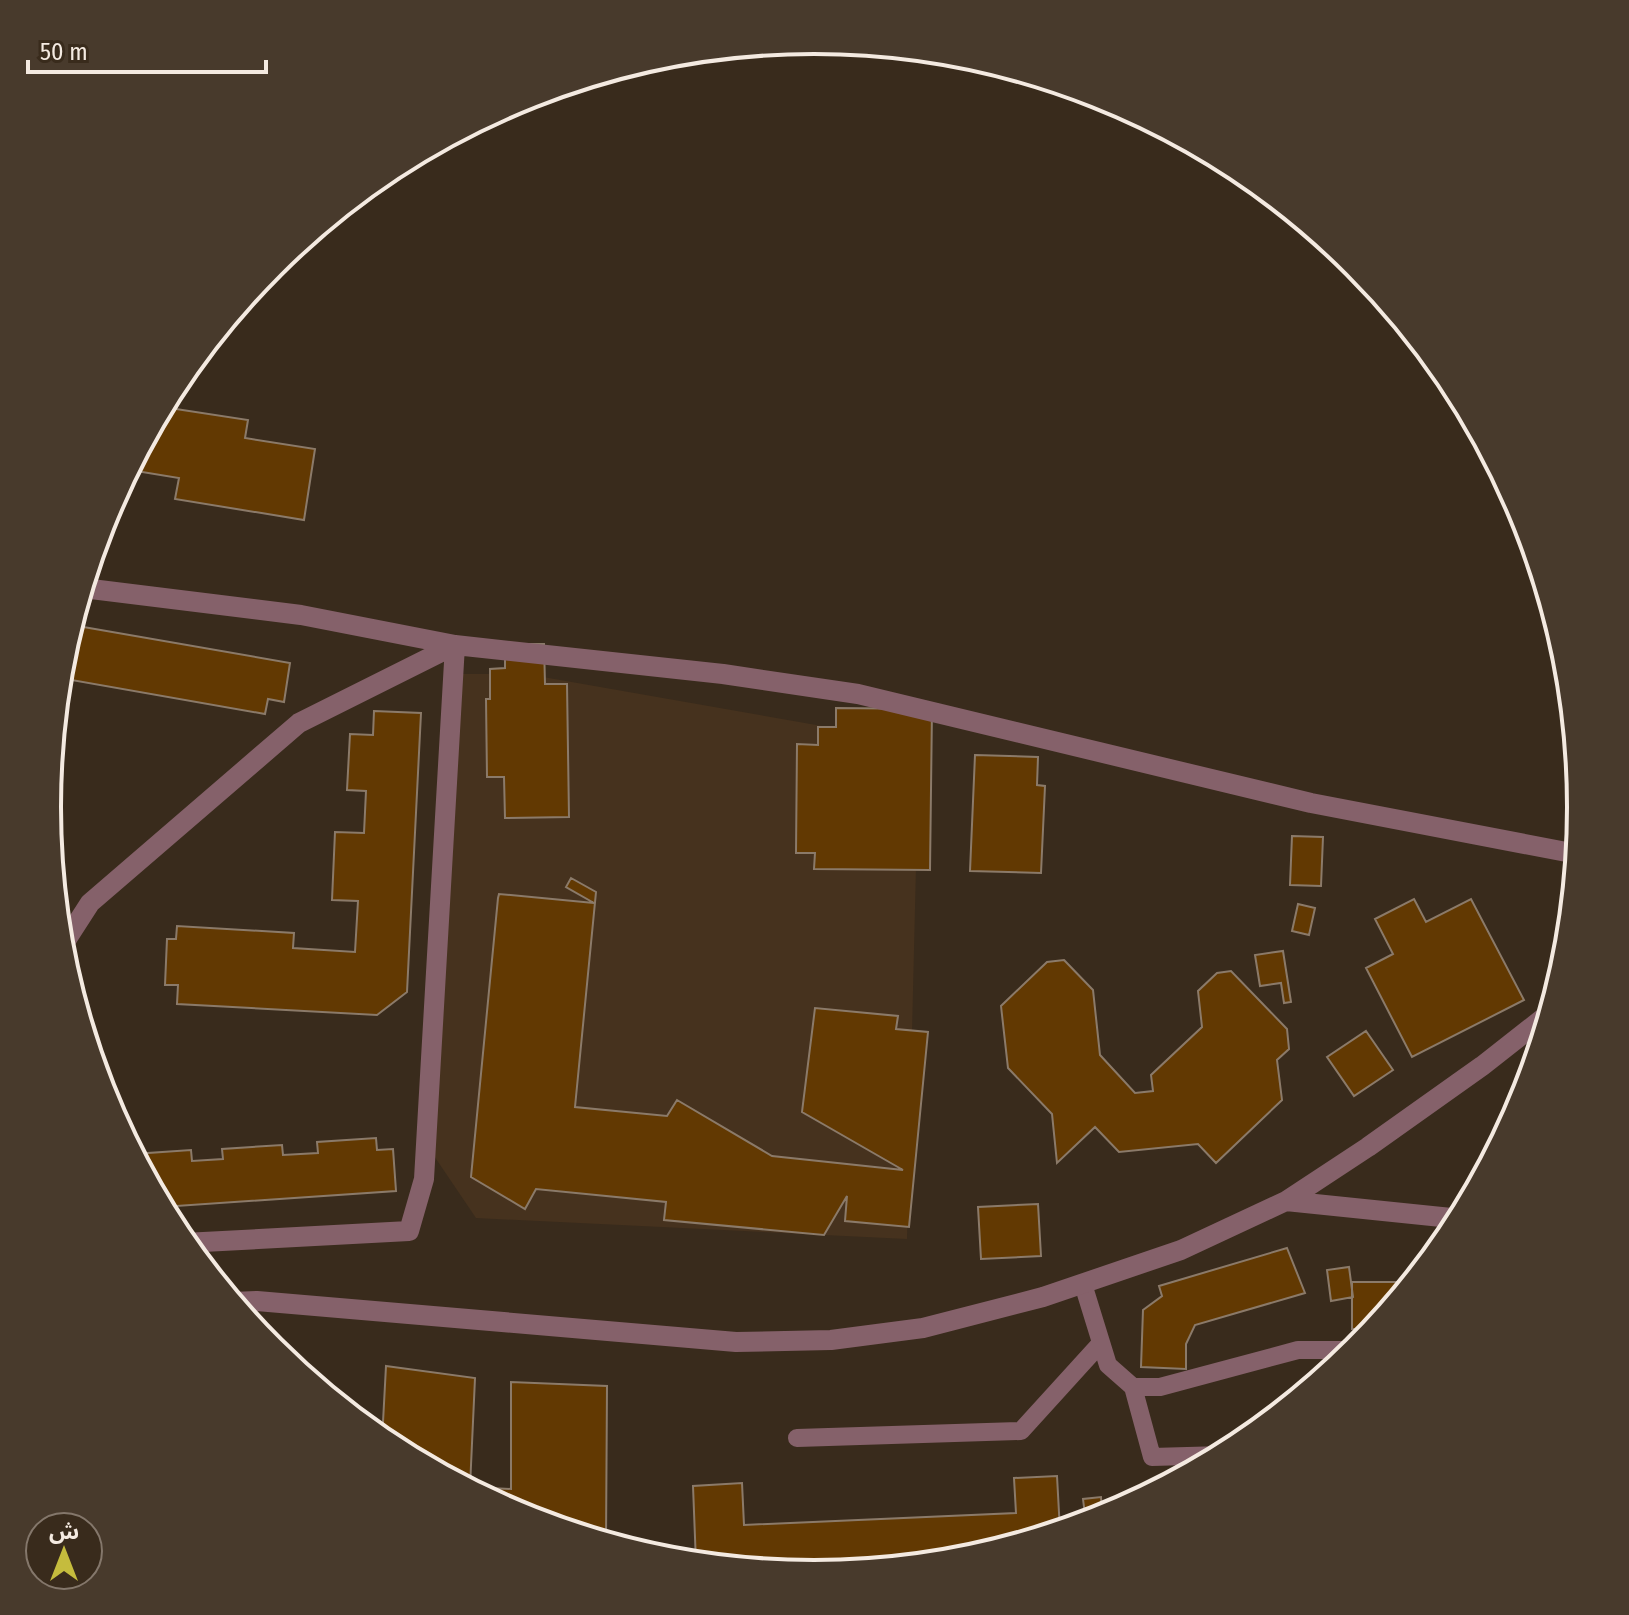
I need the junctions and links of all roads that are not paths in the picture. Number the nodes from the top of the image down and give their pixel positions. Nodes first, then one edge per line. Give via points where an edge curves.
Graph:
1 (94, 589) edge
2 (455, 645) junction
3 (1566, 852) edge
4 (71, 932) edge
5 (1536, 1024) edge
6 (1286, 1201) junction
7 (1446, 1217) edge
8 (200, 1242) edge
9 (1083, 1284) junction
10 (247, 1302) edge
11 (1100, 1344) junction
12 (1336, 1350) edge
13 (1133, 1387) junction
14 (797, 1438) dead end
15 (1198, 1456) edge

1 - 2 street via 301,615
2 - 3 street via 858,694 1311,803
2 - 4 street via 299,723 90,903
2 - 8 street via 424,1179 409,1231
5 - 6 street
6 - 7 street
6 - 9 street via 1181,1250
9 - 10 street via 923,1328 831,1340 736,1342
9 - 11 lane
11 - 13 lane via 1108,1365
11 - 14 lane via 1021,1431
12 - 13 lane via 1298,1350 1160,1387
13 - 15 lane via 1152,1457

